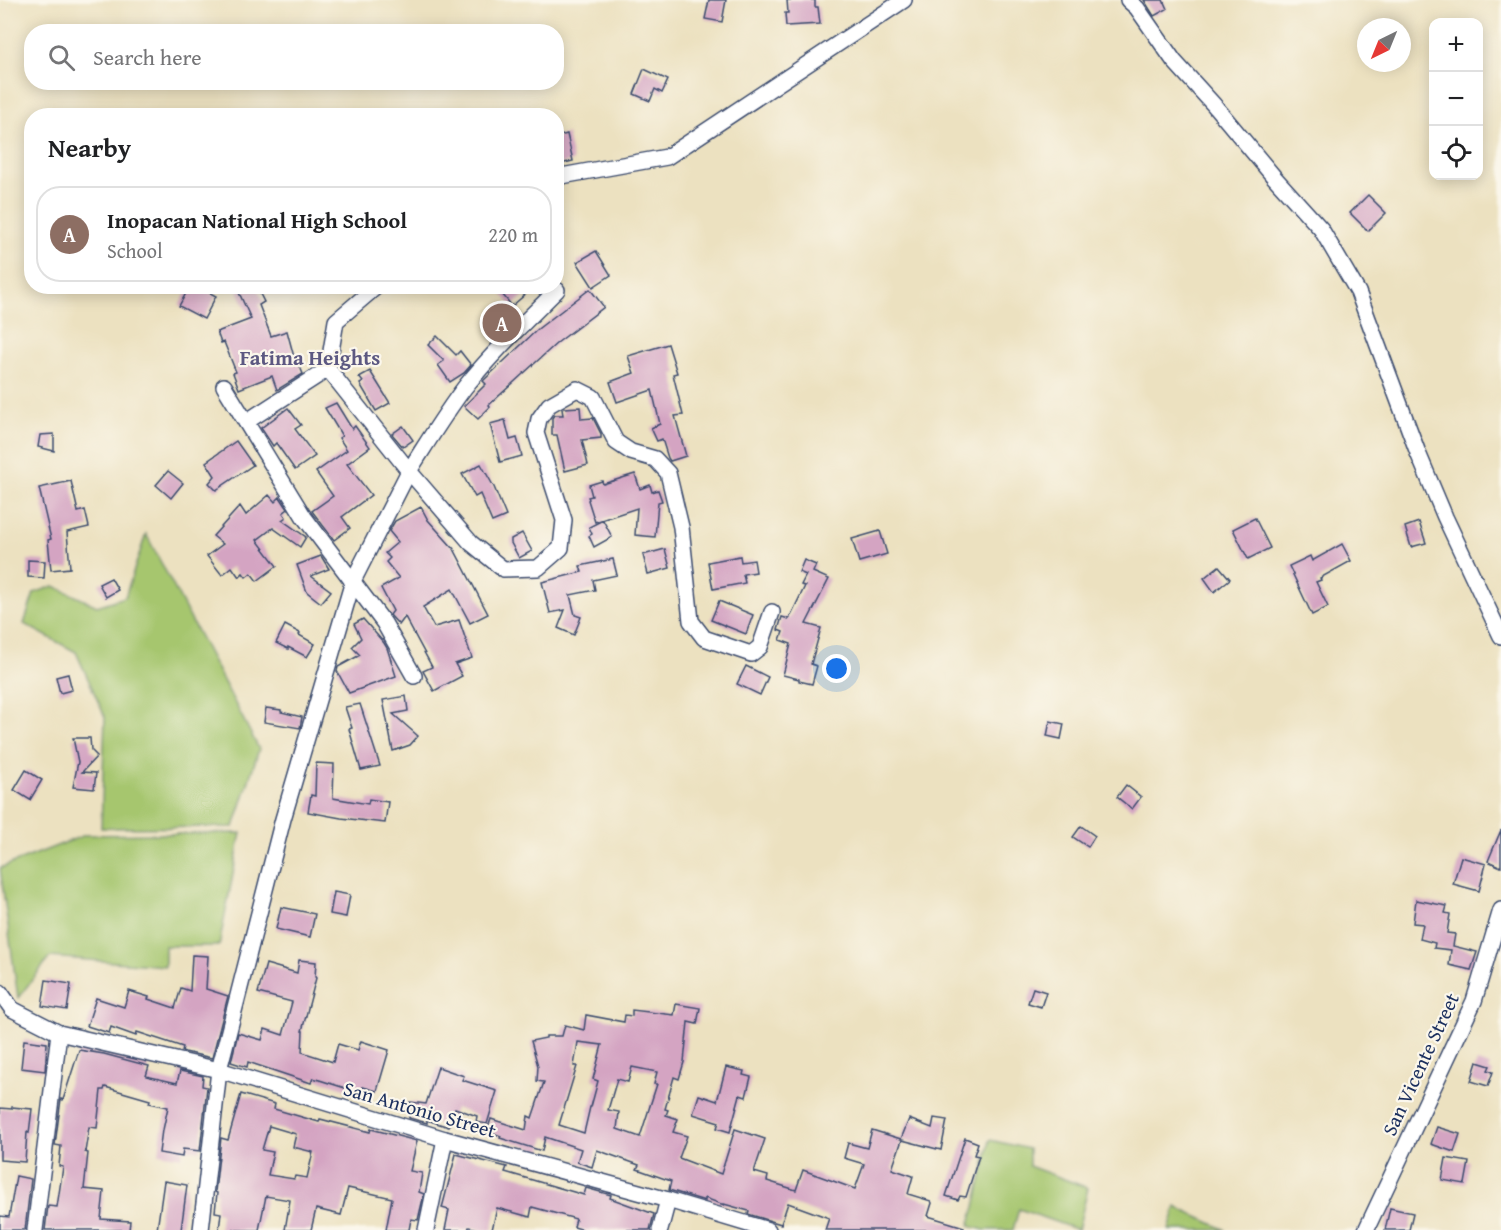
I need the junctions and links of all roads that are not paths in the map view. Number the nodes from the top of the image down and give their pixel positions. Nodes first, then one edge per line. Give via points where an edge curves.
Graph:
1 (904, 0) edge
2 (1128, 0) edge
3 (564, 176) edge
4 (368, 294) edge
5 (553, 294) edge
6 (328, 369) junction
7 (224, 386) dead end
8 (246, 422) junction
9 (409, 471) junction
10 (353, 581) junction
11 (772, 612) dead end
12 (1501, 636) edge
13 (414, 676) dead end
14 (1501, 910) edge
15 (0, 992) edge
16 (59, 1033) junction
17 (219, 1070) junction
18 (445, 1139) junction
19 (668, 1200) junction
20 (35, 1230) edge
21 (201, 1230) edge
22 (426, 1230) edge
23 (660, 1230) edge
24 (768, 1230) edge
25 (1366, 1230) edge

1 - 3 street via 667,157
2 - 12 street via 1174,61 1321,229 1358,292 1444,517
4 - 6 street via 336,321
5 - 9 street via 466,386
6 - 8 street
6 - 9 street
7 - 8 street
8 - 10 street via 304,517
9 - 10 street
9 - 11 street via 471,543 503,569 538,568 561,548 564,520 536,433 539,419 549,405 577,389 593,398 616,442 630,452 656,459 668,473 681,527 691,621 704,638 751,654 760,646
10 - 13 street via 384,623
10 - 17 street via 283,819
14 - 25 street, San Vicente Street via 1474,1001
15 - 16 street, San Antonio Street via 12,1009
16 - 17 street, San Antonio Street
16 - 20 street
17 - 18 street, San Antonio Street
17 - 21 street
18 - 19 street, San Antonio Street
18 - 22 street
19 - 23 street
19 - 24 street, San Antonio Street

